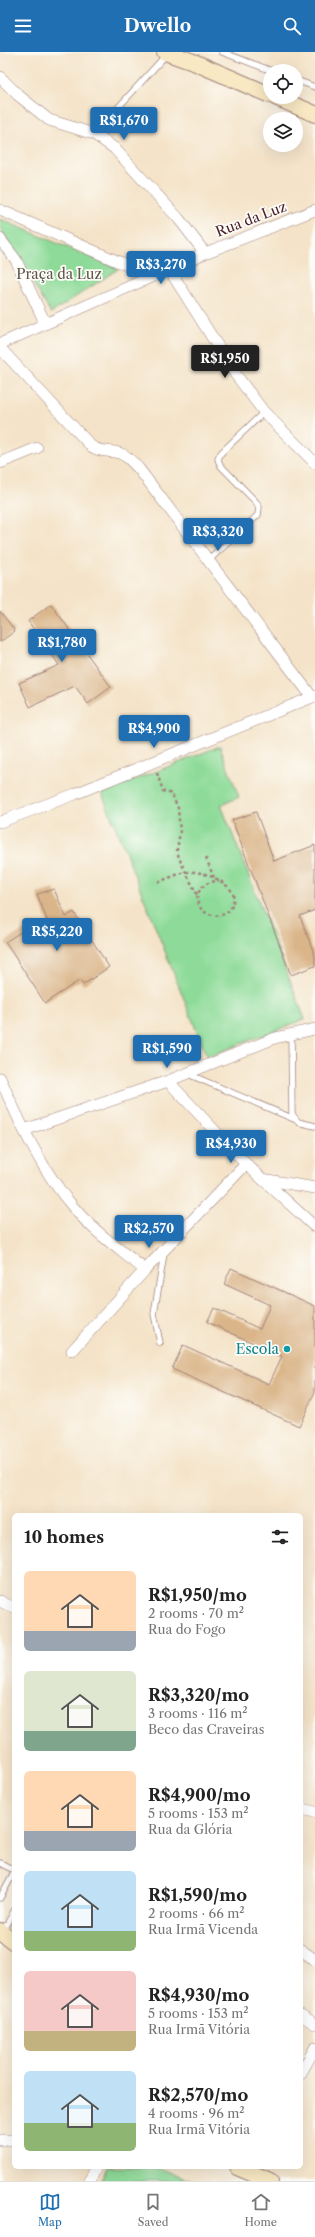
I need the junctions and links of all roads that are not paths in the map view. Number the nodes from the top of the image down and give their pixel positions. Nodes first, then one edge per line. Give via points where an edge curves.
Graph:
1 (167, 52) edge
2 (222, 52) edge
3 (192, 57) edge
4 (263, 68) edge
5 (0, 77) edge
6 (303, 83) edge
7 (315, 87) edge
8 (263, 92) edge
9 (291, 104) edge
10 (315, 114) edge
11 (94, 134) junction
12 (0, 210) edge
13 (315, 210) edge
14 (0, 239) edge
15 (205, 253) junction
16 (169, 269) junction
17 (156, 274) junction
18 (45, 323) junction
19 (0, 344) edge
20 (0, 348) edge
21 (264, 412) junction
22 (37, 448) dead end
23 (0, 463) edge
24 (315, 463) edge
25 (209, 560) junction
26 (313, 697) edge
27 (0, 822) edge
28 (315, 1029) edge
29 (291, 1033) junction
30 (187, 1073) junction
31 (0, 1078) edge
32 (168, 1081) junction
33 (294, 1119) junction
34 (315, 1126) edge
35 (24, 1130) junction
36 (246, 1164) junction
37 (262, 1179) junction
38 (315, 1188) edge
39 (315, 1227) edge
40 (164, 1249) junction
41 (145, 1270) junction
42 (160, 1343) dead end
43 (72, 1351) dead end
44 (0, 1601) edge
45 (12, 1607) edge
46 (303, 1809) edge
47 (315, 1812) edge
48 (0, 1863) edge
49 (12, 1870) edge
50 (12, 1875) edge
51 (0, 1898) edge
52 (12, 1916) edge
53 (4, 1936) edge
54 (303, 1951) edge
55 (315, 1960) edge
56 (303, 2016) edge
57 (315, 2024) edge
58 (315, 2048) edge
59 (303, 2069) edge
60 (0, 2140) edge
61 (12, 2140) edge
62 (95, 2169) edge
63 (246, 2169) edge
64 (90, 2181) edge
65 (270, 2181) edge

1 - 3 main road
1 - 11 lane
2 - 4 lane
3 - 8 main road
5 - 11 street via 18,96 49,120
6 - 7 lane
9 - 10 main road
11 - 15 street via 114,148 149,185
12 - 17 street via 119,262
13 - 15 street, Rua da Luz
14 - 18 street via 16,260
15 - 16 street, Rua da Luz
16 - 17 street, Rua da Luz
16 - 21 street via 236,376
17 - 18 street, Rua da Luz
18 - 19 street, Rua da Luz
20 - 25 street via 91,446 98,451 126,456
21 - 24 street
21 - 25 lane via 221,453 218,459 220,465 256,502 259,507 258,515
22 - 23 street
25 - 26 street
26 - 27 street
28 - 29 street
29 - 30 street
29 - 33 lane via 290,1104
30 - 32 street
30 - 33 lane
31 - 35 street
32 - 35 street
32 - 36 street
33 - 34 lane
35 - 41 street via 60,1192 74,1209
36 - 37 street
36 - 40 street
37 - 38 street
37 - 39 street
40 - 41 street
40 - 42 lane via 154,1314
41 - 43 street
44 - 45 street
46 - 47 street
48 - 49 lane
50 - 51 lane
52 - 53 lane
54 - 55 street
56 - 57 street
58 - 59 street
60 - 61 street
62 - 64 street
63 - 65 main road

